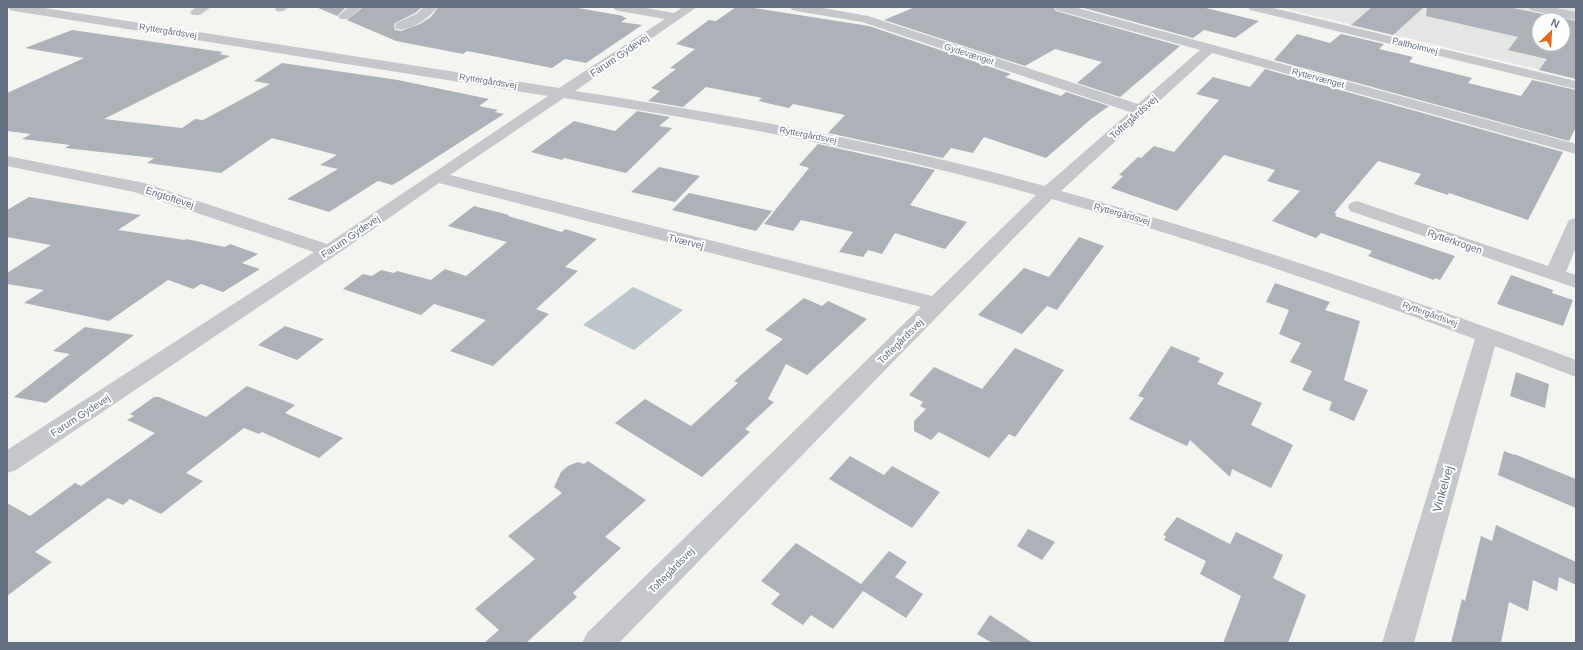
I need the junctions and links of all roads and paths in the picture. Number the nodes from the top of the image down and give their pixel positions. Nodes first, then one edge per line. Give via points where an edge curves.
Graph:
1 (14, 7) edge
2 (356, 7) edge
3 (432, 7) edge
4 (619, 7) edge
5 (796, 7) edge
6 (1060, 7) edge
7 (1254, 7) edge
8 (1534, 7) edge
9 (1553, 9) edge
10 (683, 12) edge
11 (344, 16) dead end
12 (1576, 16) edge
13 (401, 26) dead end
14 (1210, 48) junction
15 (1576, 85) edge
16 (563, 93) junction
17 (1140, 110) junction
18 (1576, 149) edge
19 (7, 161) edge
20 (436, 177) junction
21 (1048, 193) junction
22 (1357, 207) dead end
23 (1576, 224) edge
24 (329, 250) junction
25 (1554, 274) junction
26 (1576, 282) edge
27 (936, 304) junction
28 (1487, 335) junction
29 (1576, 369) edge
30 (7, 463) edge
31 (598, 643) edge
32 (1398, 643) edge

1 - 16 street, Ryttergårdsvej
2 - 11 street
3 - 13 street via 420,17
4 - 10 street
5 - 17 street, Gydevænget via 864,19
6 - 14 street, Ryttervænget
7 - 15 street, Paltholmvej
8 - 9 street
9 - 12 street
10 - 16 street, Farum Gydevej
14 - 17 street, Toftegårdsvej
14 - 18 street, Ryttervænget
16 - 20 street, Farum Gydevej
16 - 21 street, Ryttergårdsvej via 708,116 843,142
17 - 21 street, Toftegårdsvej
19 - 24 street, Engtoftevej via 138,187
20 - 24 street, Farum Gydevej
20 - 27 street, Tværvej
21 - 27 street, Toftegårdsvej
21 - 28 street, Ryttergårdsvej via 1170,228 1329,279
22 - 25 street, Rytterkrogen
23 - 25 street
24 - 30 street, Farum Gydevej
25 - 26 street, Rytterkrogen
27 - 31 street, Toftegårdsvej
28 - 29 street, Ryttergårdsvej
28 - 32 street, Vinkelvej

